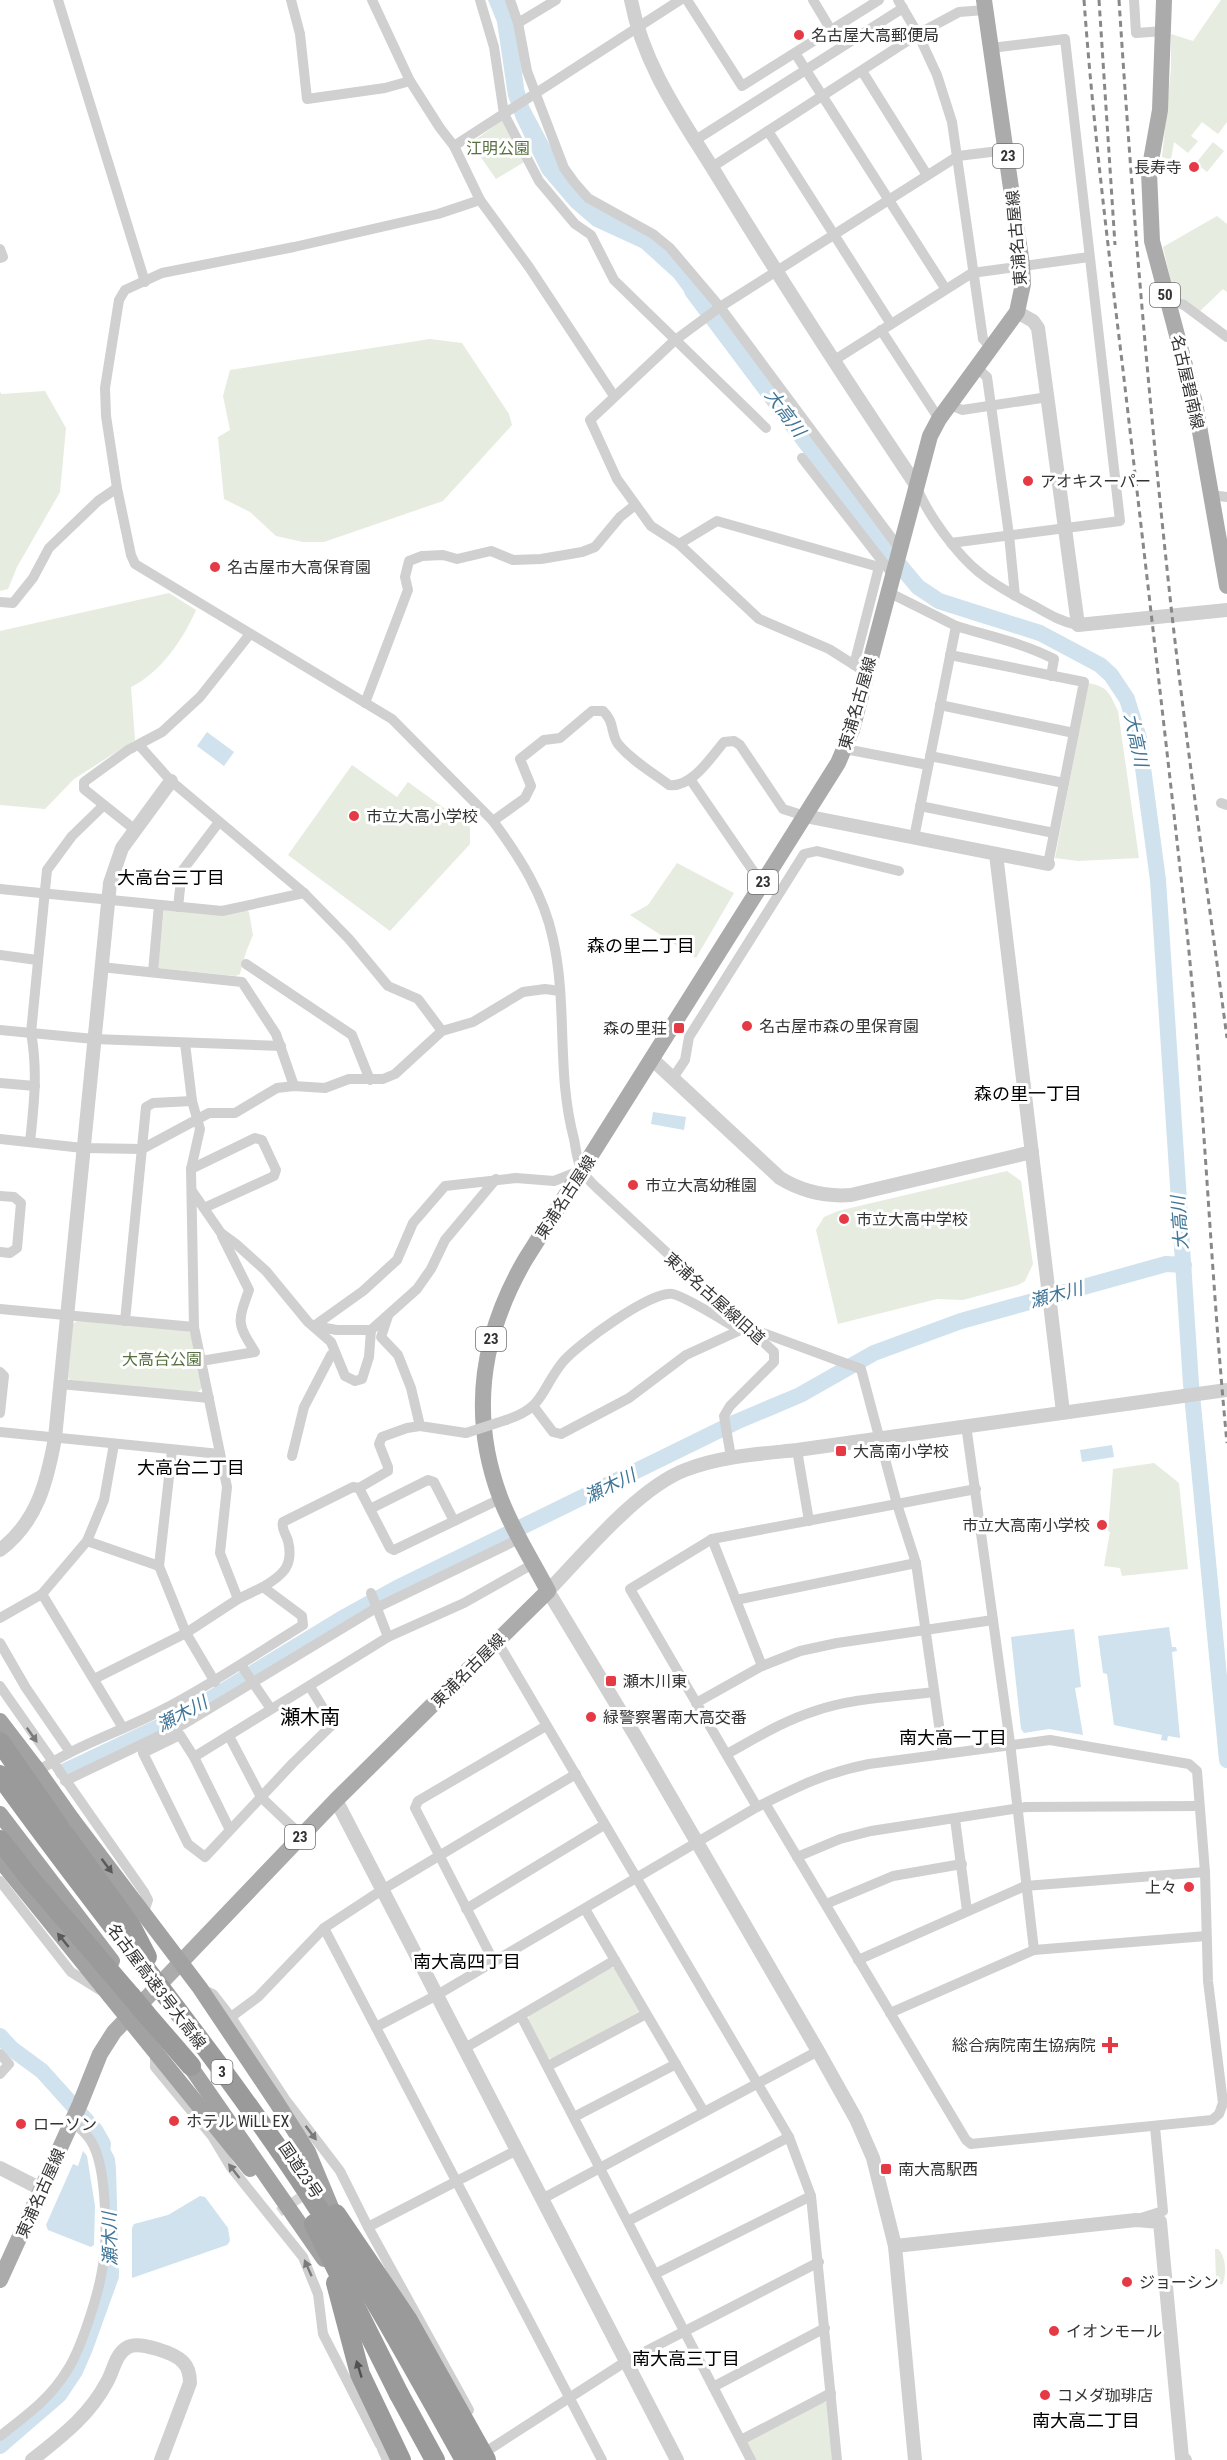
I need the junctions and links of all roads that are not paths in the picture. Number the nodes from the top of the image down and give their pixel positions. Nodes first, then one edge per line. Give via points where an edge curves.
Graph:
1 (58, 0) edge
2 (291, 0) edge
3 (372, 0) edge
4 (480, 0) edge
5 (510, 0) edge
6 (556, 0) edge
7 (631, 0) edge
8 (680, 0) edge
9 (687, 0) edge
10 (813, 0) edge
11 (879, 0) edge
12 (1134, 0) edge
13 (1164, 0) edge
14 (900, 4) edge
15 (985, 5) edge
16 (518, 23) junction
17 (636, 28) junction
18 (831, 30) junction
19 (1164, 31) junction
20 (918, 34) junction
21 (991, 48) junction
22 (795, 53) junction
23 (806, 70) junction
24 (862, 71) junction
25 (410, 81) junction
26 (742, 86) junction
27 (822, 95) junction
28 (533, 96) junction
29 (753, 103) junction
30 (507, 112) junction
31 (768, 131) junction
32 (694, 141) junction
33 (454, 146) junction
34 (1007, 150) junction
35 (958, 156) junction
36 (712, 167) junction
37 (927, 175) junction
38 (890, 199) junction
39 (480, 200) junction
40 (835, 234) junction
41 (0, 249) edge
42 (1089, 257) junction
43 (0, 258) edge
44 (1022, 265) junction
45 (776, 272) junction
46 (972, 273) junction
47 (145, 282) junction
48 (945, 288) junction
49 (1166, 298) junction
50 (719, 308) junction
51 (1017, 312) junction
52 (891, 324) junction
53 (881, 330) junction
54 (1227, 337) edge
55 (674, 341) junction
56 (992, 348) junction
57 (833, 361) junction
58 (976, 368) junction
59 (614, 396) junction
60 (1048, 398) junction
61 (950, 405) junction
62 (991, 405) junction
63 (939, 419) junction
64 (766, 428) dead end
65 (802, 458) dead end
66 (916, 485) junction
67 (117, 488) junction
68 (1219, 496) edge
69 (634, 506) junction
70 (1065, 527) junction
71 (1009, 534) junction
72 (951, 543) junction
73 (679, 544) junction
74 (899, 550) junction
75 (893, 573) junction
76 (1227, 586) edge
77 (888, 592) junction
78 (1015, 596) junction
79 (0, 602) edge
80 (1227, 610) edge
81 (1078, 625) junction
82 (956, 626) junction
83 (250, 634) junction
84 (950, 656) junction
85 (860, 669) junction
86 (1051, 676) junction
87 (365, 703) junction
88 (940, 705) junction
89 (1074, 733) junction
90 (139, 745) junction
91 (845, 749) junction
92 (929, 760) junction
93 (690, 779) junction
94 (171, 781) junction
95 (1064, 783) junction
96 (103, 806) junction
97 (920, 806) junction
98 (805, 816) junction
99 (493, 821) junction
100 (219, 822) junction
101 (134, 829) junction
102 (1054, 833) junction
103 (914, 838) junction
104 (996, 854) junction
105 (1048, 864) joint
106 (899, 871) dead end
107 (762, 884) junction
108 (0, 889) edge
109 (304, 893) junction
110 (45, 894) junction
111 (109, 900) junction
112 (159, 905) junction
113 (178, 907) junction
114 (0, 956) edge
115 (38, 960) junction
116 (246, 964) dead end
117 (101, 967) junction
118 (153, 972) junction
119 (560, 991) junction
120 (0, 1030) edge
121 (442, 1031) junction
122 (31, 1033) junction
123 (94, 1039) junction
124 (185, 1043) junction
125 (281, 1046) junction
126 (652, 1059) junction
127 (673, 1078) junction
128 (370, 1080) junction
129 (0, 1083) edge
130 (35, 1086) junction
131 (294, 1086) junction
132 (192, 1101) junction
133 (198, 1118) junction
134 (0, 1139) edge
135 (30, 1142) junction
136 (83, 1148) junction
137 (142, 1149) junction
138 (1032, 1152) junction
139 (191, 1169) junction
140 (582, 1170) junction
141 (496, 1179) junction
142 (191, 1191) junction
143 (0, 1196) edge
144 (204, 1208) junction
145 (221, 1233) junction
146 (0, 1252) edge
147 (0, 1309) edge
148 (388, 1315) junction
149 (68, 1316) junction
150 (125, 1321) junction
151 (314, 1326) junction
152 (194, 1327) junction
153 (743, 1328) junction
154 (371, 1330) junction
155 (335, 1352) junction
156 (201, 1360) junction
157 (0, 1372) edge
158 (60, 1384) junction
159 (1227, 1390) edge
160 (209, 1398) junction
161 (534, 1407) junction
162 (1063, 1412) junction
163 (0, 1413) edge
164 (966, 1425) junction
165 (420, 1426) junction
166 (0, 1432) edge
167 (880, 1437) junction
168 (55, 1438) junction
169 (114, 1444) junction
170 (172, 1450) junction
171 (797, 1450) junction
172 (220, 1454) junction
173 (292, 1456) dead end
174 (731, 1457) junction
175 (359, 1488) junction
176 (976, 1489) junction
177 (500, 1499) junction
178 (897, 1504) junction
179 (370, 1509) junction
180 (454, 1521) junction
181 (809, 1521) junction
182 (517, 1534) junction
183 (711, 1539) junction
184 (87, 1541) junction
185 (0, 1550) edge
186 (916, 1563) junction
187 (533, 1564) junction
188 (159, 1566) junction
189 (263, 1587) junction
190 (548, 1591) junction
191 (42, 1594) junction
192 (238, 1599) junction
193 (736, 1600) junction
194 (374, 1601) junction
195 (1, 1614) edge
196 (993, 1620) junction
197 (925, 1630) junction
198 (186, 1633) junction
199 (388, 1637) junction
200 (497, 1641) junction
201 (0, 1643) edge
202 (762, 1666) junction
203 (242, 1667) junction
204 (94, 1678) junction
205 (215, 1682) junction
206 (254, 1682) junction
207 (0, 1686) edge
208 (310, 1687) junction
209 (934, 1692) junction
210 (696, 1703) junction
211 (271, 1709) junction
212 (0, 1721) edge
213 (546, 1726) junction
214 (123, 1728) junction
215 (229, 1736) junction
216 (0, 1742) edge
217 (1010, 1743) junction
218 (70, 1752) junction
219 (943, 1753) junction
220 (727, 1754) junction
221 (0, 1756) edge
222 (194, 1757) junction
223 (43, 1765) junction
224 (576, 1774) junction
225 (8, 1779) edge
226 (65, 1781) junction
227 (0, 1796) edge
228 (261, 1797) junction
229 (336, 1800) junction
230 (761, 1805) junction
231 (1199, 1806) junction
232 (1016, 1809) junction
233 (0, 1814) edge
234 (955, 1819) junction
235 (604, 1825) junction
236 (62, 1827) junction
237 (230, 1830) junction
238 (301, 1835) junction
239 (0, 1839) edge
240 (697, 1843) junction
241 (439, 1857) junction
242 (797, 1857) junction
243 (962, 1864) junction
244 (2, 1870) edge
245 (1205, 1872) junction
246 (636, 1878) junction
247 (1025, 1886) junction
248 (382, 1890) junction
249 (826, 1904) junction
250 (466, 1909) junction
251 (585, 1909) junction
252 (967, 1911) junction
253 (143, 1914) junction
254 (324, 1928) junction
255 (1206, 1936) junction
256 (1034, 1950) junction
257 (615, 1960) junction
258 (858, 1960) junction
259 (179, 1962) junction
260 (494, 1962) junction
261 (152, 1963) joint
262 (200, 1988) junction
263 (133, 1993) junction
264 (437, 1995) junction
265 (141, 2013) junction
266 (890, 2013) junction
267 (646, 2014) junction
268 (521, 2016) junction
269 (231, 2018) junction
270 (376, 2027) junction
271 (465, 2048) junction
272 (818, 2050) junction
273 (155, 2052) junction
274 (0, 2054) edge
275 (676, 2064) junction
276 (191, 2066) joint
277 (548, 2066) junction
278 (0, 2074) edge
279 (757, 2084) junction
280 (236, 2091) junction
281 (704, 2112) junction
282 (75, 2114) junction
283 (574, 2117) junction
284 (1155, 2127) junction
285 (789, 2137) junction
286 (517, 2150) junction
287 (599, 2166) junction
288 (0, 2168) edge
289 (340, 2171) junction
290 (328, 2179) dead end
291 (458, 2181) junction
292 (41, 2189) junction
293 (811, 2196) junction
294 (542, 2199) junction
295 (1136, 2220) junction
296 (628, 2221) junction
297 (338, 2224) junction
298 (368, 2228) junction
299 (894, 2246) junction
300 (325, 2254) junction
301 (819, 2262) junction
302 (656, 2274) junction
303 (0, 2280) edge
304 (825, 2328) junction
305 (685, 2332) junction
306 (624, 2362) junction
307 (713, 2386) junction
308 (831, 2393) junction
309 (570, 2399) junction
310 (420, 2435) junction
311 (0, 2436) edge
312 (741, 2440) junction
313 (488, 2454) edge
314 (32, 2460) edge
315 (161, 2460) edge
316 (387, 2460) edge
317 (401, 2460) edge
318 (429, 2460) edge
319 (435, 2460) edge
320 (439, 2460) edge
321 (463, 2460) edge
322 (496, 2460) edge
323 (602, 2460) edge
324 (677, 2460) edge
325 (751, 2460) edge
326 (837, 2460) edge
327 (915, 2460) edge
328 (1185, 2460) edge

1 - 47 street
2 - 25 street via 300,34 307,99
3 - 25 street
4 - 30 street
5 - 16 street
6 - 16 street
7 - 17 street
8 - 17 street
9 - 26 street
10 - 18 street
11 - 18 street
12 - 19 street via 1136,33
13 - 19 main road, 名古屋碧南線 / 50
14 - 20 street
14 - 23 street
15 - 20 street via 959,12
15 - 21 main road, 東浦名古屋線 / 23
16 - 28 street
17 - 28 street
17 - 32 street via 669,101
18 - 22 street
19 - 49 main road, 名古屋碧南線 / 50 via 1160,110 1149,172 1152,241
20 - 24 street
20 - 35 street via 937,75
21 - 34 main road, 東浦名古屋線 / 23
21 - 42 street via 1065,39
22 - 23 street
22 - 26 street
23 - 27 street
23 - 29 street
24 - 27 street
24 - 37 street
25 - 33 street
26 - 29 street
27 - 31 street
27 - 38 street
28 - 30 street
28 - 50 street via 564,168 588,198 653,234 670,248
29 - 32 street
30 - 33 street
30 - 55 street via 539,181 552,199 591,235 614,280
31 - 36 street
31 - 40 street
32 - 36 street
33 - 39 street
34 - 35 street
34 - 44 main road, 東浦名古屋線 / 23
35 - 37 street
35 - 46 street
36 - 45 street
37 - 38 street
38 - 40 street
38 - 48 street
39 - 47 street via 429,216 294,247 162,273
39 - 59 street via 530,267
40 - 45 street
40 - 52 street
41 - 43 street
42 - 44 street
42 - 70 street via 1120,521
44 - 46 street
44 - 51 main road, 東浦名古屋線 / 23 via 1023,284
45 - 50 street
45 - 57 street
46 - 48 street
46 - 56 street via 982,339
47 - 67 street via 126,290 119,300 110,350 106,416
48 - 52 street
49 - 54 street via 1184,305
49 - 68 main road, 名古屋碧南線 / 50
50 - 55 street
50 - 74 street
51 - 56 main road, 東浦名古屋線 / 23
51 - 60 street via 1038,328
52 - 53 street
53 - 57 street
53 - 63 street
55 - 59 street
55 - 64 street
56 - 58 main road, 東浦名古屋線 / 23
57 - 66 street
58 - 61 main road, 東浦名古屋線 / 23
58 - 62 street via 987,377
59 - 69 street via 590,420
60 - 62 street
60 - 70 street
61 - 62 street via 962,410
61 - 63 main road, 東浦名古屋線 / 23
62 - 71 street
63 - 66 main road, 東浦名古屋線 / 23
65 - 75 street
66 - 72 street
66 - 74 main road, 東浦名古屋線 / 23
67 - 79 street via 49,548 33,578 12,603
67 - 83 street via 135,564
68 - 76 main road, 名古屋碧南線 / 50
69 - 73 street via 651,526
69 - 87 street via 595,547 582,552 513,560 490,551 457,559 443,555 410,561 405,577 408,590
70 - 71 street
70 - 81 street
71 - 72 street
71 - 78 street
72 - 78 street via 979,573
73 - 85 street via 759,619 829,649
73 - 85 street via 717,521 879,567
74 - 75 main road, 東浦名古屋線 / 23
75 - 77 main road, 東浦名古屋線 / 23
77 - 82 street
77 - 85 main road, 東浦名古屋線 / 23
78 - 81 street via 1064,622
80 - 81 street
82 - 84 street
82 - 86 street via 1041,652 1054,660
83 - 87 street
83 - 90 street via 198,699 162,732
84 - 86 street
84 - 88 street
85 - 91 main road, 東浦名古屋線 / 23 via 852,730
86 - 89 street via 1084,682
87 - 99 street via 392,719
88 - 89 street
88 - 92 street
89 - 95 street
90 - 94 street
90 - 96 street via 84,782 84,789
91 - 92 street
91 - 98 main road, 東浦名古屋線 / 23
92 - 95 street
92 - 97 street
93 - 98 street via 724,742 734,741 783,809
93 - 99 street via 669,785 616,741 611,719 603,711 592,711 560,738 544,740 520,759 531,786 525,798
93 - 107 street
94 - 100 street
94 - 101 street
95 - 102 street
96 - 101 street
96 - 110 street via 72,836 47,870
97 - 102 street
97 - 103 street
98 - 103 street
98 - 107 main road, 東浦名古屋線 / 23
99 - 119 street via 543,902 554,939
100 - 109 street
100 - 113 street via 182,871
101 - 111 street via 122,848 110,883
102 - 105 street
103 - 104 street
104 - 105 street
104 - 138 street
106 - 127 street via 817,851 804,854 689,1037 685,1060
107 - 126 main road, 東浦名古屋線 / 23
108 - 110 street
109 - 113 street via 222,911
109 - 121 street via 350,939 388,986 418,999
110 - 111 street
110 - 115 street
111 - 112 street
111 - 117 street
112 - 113 street
112 - 118 street
114 - 115 street
115 - 122 street
116 - 128 street via 352,1035
117 - 118 street
117 - 123 street
118 - 125 street via 242,982
119 - 121 street via 523,992 473,1022
119 - 140 street via 566,1114
120 - 122 street
121 - 128 street via 395,1074
122 - 123 street
122 - 130 street
123 - 124 street
123 - 136 street
124 - 125 street
124 - 132 street
125 - 131 street
126 - 127 street
126 - 140 main road, 東浦名古屋線 / 23
127 - 138 street via 780,1178 815,1193 851,1195
128 - 131 street via 349,1079 326,1088
129 - 130 street
130 - 135 street
131 - 133 street via 277,1088 235,1113 209,1113
132 - 133 street
132 - 137 street via 153,1103 147,1107
133 - 137 street
133 - 139 street via 200,1129
134 - 135 street
135 - 136 street
136 - 137 street
136 - 149 street
137 - 150 street
138 - 162 street
139 - 142 street
139 - 144 street via 255,1138 262,1140 276,1170 274,1176
140 - 141 street via 554,1182
140 - 153 street, 東浦名古屋線旧道
140 - 177 main road, 東浦名古屋線 / 23 via 509,1287 492,1333 483,1381 483,1438
141 - 148 street via 445,1240 417,1289
141 - 151 street via 445,1186 413,1223 397,1260 363,1291
142 - 144 street
142 - 152 street
143 - 146 street via 14,1197 21,1203 17,1248 10,1253
144 - 145 street
145 - 151 street via 266,1271
145 - 156 street via 249,1290 239,1321 255,1352
147 - 149 street
148 - 154 street
148 - 165 street via 381,1337 398,1355
149 - 150 street
149 - 158 street
150 - 152 street
151 - 154 street
151 - 155 street via 331,1342
152 - 156 street
153 - 161 street via 686,1354 629,1398 561,1434 553,1432
153 - 161 street via 673,1294 659,1294 615,1320 570,1354
153 - 167 street via 861,1370
153 - 174 street, 東浦名古屋線旧道 via 774,1352 774,1362 730,1406 724,1419
154 - 155 street via 362,1379 355,1381 345,1376
155 - 173 street via 304,1407
156 - 160 street
157 - 163 street via 4,1376
158 - 160 street
158 - 168 street
159 - 162 street
160 - 172 street
161 - 165 street, bridge via 519,1416 466,1433
162 - 164 street
164 - 167 street
164 - 176 street
165 - 175 street via 382,1437 379,1444 388,1471
166 - 168 street
167 - 171 street
167 - 178 street
168 - 169 street
168 - 185 street via 39,1502 25,1526
169 - 170 street
169 - 184 street via 104,1500
170 - 172 street
170 - 188 street
171 - 174 street
171 - 181 street
172 - 192 street via 228,1487 220,1554
174 - 190 street via 682,1471 640,1498
175 - 179 street
175 - 189 street via 353,1487 283,1522 290,1559 281,1576
176 - 178 street
176 - 196 street
177 - 180 street
177 - 182 main road, 東浦名古屋線 / 23
178 - 181 street
178 - 186 street
179 - 180 street via 394,1550
179 - 180 street via 428,1480 434,1482
181 - 183 street
182 - 187 main road, 東浦名古屋線 / 23
182 - 194 street
183 - 193 street
183 - 210 street via 630,1590
184 - 188 street
184 - 191 street
186 - 193 street
186 - 197 street
187 - 190 main road, 東浦名古屋線 / 23
187 - 199 street via 464,1603
188 - 198 street
189 - 192 street
189 - 203 street via 302,1616 303,1625
190 - 200 main road, 東浦名古屋線 / 23
190 - 240 street
191 - 195 street
191 - 204 street
192 - 198 street
193 - 202 street
194 - 199 street
194 - 206 street
196 - 197 street
196 - 217 street
197 - 202 street via 800,1651
197 - 209 street
198 - 204 street
198 - 205 street
199 - 208 street
200 - 213 street
200 - 229 main road, 東浦名古屋線 / 23
201 - 218 street
202 - 210 street
203 - 205 street
203 - 206 street
204 - 214 street
205 - 214 street
206 - 211 street
206 - 226 street via 184,1724
207 -> 223 street
208 - 211 street
208 - 228 street via 333,1724
209 - 219 street
209 - 220 street via 817,1710 781,1724
210 - 220 street
211 - 215 street
212 - 223 highway
213 - 224 street
213 - 241 street via 418,1801 415,1808
214 - 218 street
215 - 222 street
215 - 228 street
216 - 236 highway, bridge
217 - 219 street
217 - 231 street via 1050,1740 1189,1764 1197,1771
217 - 232 street
218 - 223 street
219 - 230 street via 840,1769
220 - 230 street
221 - 225 highway
222 - 237 street
222 - 237 street via 180,1735 143,1753 188,1844 205,1857
223 - 226 street
223 - 227 street
223 - 236 highway, bridge
224 - 235 street
224 - 241 street
225 - 236 highway
225 - 280 highway, 名古屋高速3号大高線 / 3, bridge
226 - 253 street via 144,1892 148,1900
227 - 300 highway, 名古屋高速3号大高線 / 3, bridge via 272,2159 310,2218
228 - 237 street
228 - 238 street
229 - 238 main road, 東浦名古屋線 / 23
229 - 248 street
230 - 240 street
230 - 242 street
231 - 232 street
231 - 245 street
232 - 234 street
232 - 247 street
233 - 263 highway
234 - 242 street via 871,1831
234 - 243 street
235 - 246 street
235 - 250 street
236 -> 253 highway
236 - 261 highway
238 - 259 main road, 東浦名古屋線 / 23
239 - 263 highway
240 - 246 street
240 - 272 street
241 - 248 street
241 - 250 street
242 - 249 street
243 - 249 street via 892,1876
243 - 252 street
265 -> 244 highway via 108,1995
245 - 247 street
245 - 255 street
246 - 251 street
246 - 279 street
247 - 252 street
247 - 256 street
248 - 254 street
248 - 264 street
249 - 258 street
250 - 260 street
251 - 257 street
251 - 260 street
252 - 258 street
253 - 259 highway
254 - 269 street via 258,1997
254 - 270 street
255 - 256 street
255 - 284 street via 1223,2103 1212,2120
256 - 266 street
257 - 267 street
257 - 268 street
258 - 266 street
259 - 262 highway
259 - 265 main road, 東浦名古屋線 / 23
260 - 264 street
261 - 297 highway, 国道23号 via 263,2113
262 - 269 street via 213,1994
262 - 297 highway via 308,2152
263 - 265 highway, bridge
264 - 270 street
264 - 271 street
265 - 273 highway
265 - 276 highway
265 - 282 main road, 東浦名古屋線 / 23 via 114,2031
266 - 284 street via 971,2144
267 - 275 street
267 - 277 street
268 - 271 street
268 - 277 street
269 -> 289 street via 285,2099
270 - 291 street
271 - 286 street
272 - 279 street
272 - 299 street via 873,2158
273 - 300 highway
316 -> 273 street via 323,2334 318,2294 303,2257 275,2214 230,2166 212,2136 155,2067
274 - 278 street via 9,2064
275 - 281 street
275 - 283 street
276 - 300 highway, 国道23号
277 - 283 street
279 - 281 street
279 - 285 street
280 - 313 highway, bridge via 304,2171 380,2276
280 - 321 highway, 名古屋高速3号大高線 / 3, bridge via 360,2274
281 - 287 street
282 - 292 main road, 東浦名古屋線 / 23
282 - 311 street via 101,2166 102,2271 69,2368 41,2404
283 - 287 street
284 - 295 street via 1163,2211
285 - 293 street
285 - 296 street
286 - 291 street
286 - 294 street
287 - 294 street
287 - 296 street
288 - 292 street
289 - 290 street
289 - 298 street
291 - 298 street
291 - 309 street
292 - 303 main road, 東浦名古屋線 / 23
293 - 301 street
293 - 302 street
294 - 306 street
295 - 299 street
295 - 328 street via 1160,2222
296 - 302 street
297 - 321 highway, 国道23号 via 388,2310
298 - 313 street
299 - 327 street
300 - 310 highway, 名古屋高速3号大高線 / 3, bridge
317 -> 300 highway, bridge via 360,2374
300 - 320 highway, 国道23号
301 - 304 street
301 - 305 street
302 - 305 street
304 - 307 street
304 - 308 street
305 - 306 street
305 - 307 street
306 - 309 street
306 - 324 street
307 - 312 street
308 - 312 street
308 - 326 street
309 - 313 street
309 - 323 street
310 - 318 highway
310 - 319 highway
312 - 325 street
313 - 322 street
314 - 315 street via 88,2412 110,2377 118,2355 135,2344 181,2359 189,2373 190,2383

